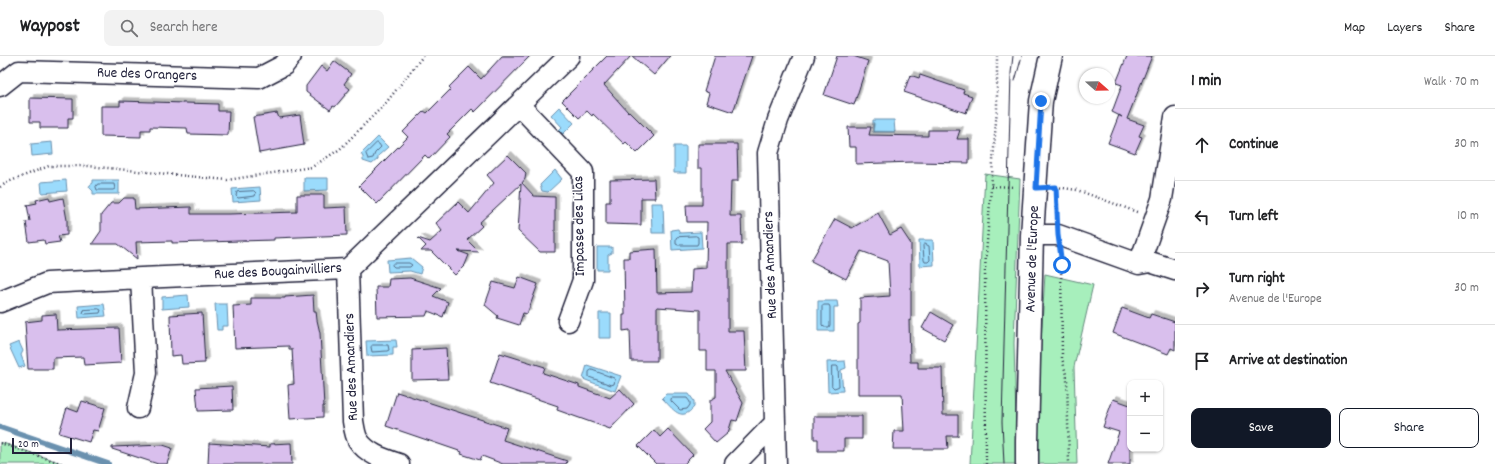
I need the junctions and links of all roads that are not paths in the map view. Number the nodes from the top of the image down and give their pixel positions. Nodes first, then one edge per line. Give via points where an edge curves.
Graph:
1 (290, 56) edge
2 (569, 56) edge
3 (804, 56) edge
4 (1051, 56) edge
5 (23, 64) edge
6 (0, 86) edge
7 (519, 105) junction
8 (1175, 117) edge
9 (1032, 235) junction
10 (1139, 264) junction
11 (348, 269) junction
12 (1175, 270) edge
13 (141, 278) junction
14 (1175, 285) edge
15 (0, 302) edge
16 (568, 322) dead end
17 (138, 408) dead end
18 (775, 423) junction
19 (399, 464) edge
20 (734, 464) edge
21 (776, 464) edge
22 (1027, 464) edge

1 - 5 street, Rue des Orangers via 284,65 259,78
2 - 7 street, Rue des Bougainvilliers
3 - 18 street, Rue des Amandiers via 778,120 768,153
4 - 9 main road, Avenue de l'Europe via 1041,101 1051,187
5 - 6 street, Rue des Orangers
7 - 11 street, Rue des Bougainvilliers
7 - 16 street, Impasse des Lilas via 583,172 583,280
8 - 10 street via 1162,199
9 - 10 street via 1058,235
9 - 22 main road, Avenue de l'Europe
10 - 12 street via 1150,262
10 - 14 street via 1146,274
11 - 13 street, Rue des Bougainvilliers
11 - 19 street, Rue des Amandiers via 353,421 357,439 368,451
13 - 15 street, Rue des Bougainvilliers via 47,283
13 - 17 street via 146,373
18 - 20 street
18 - 21 street, Rue des Amandiers

